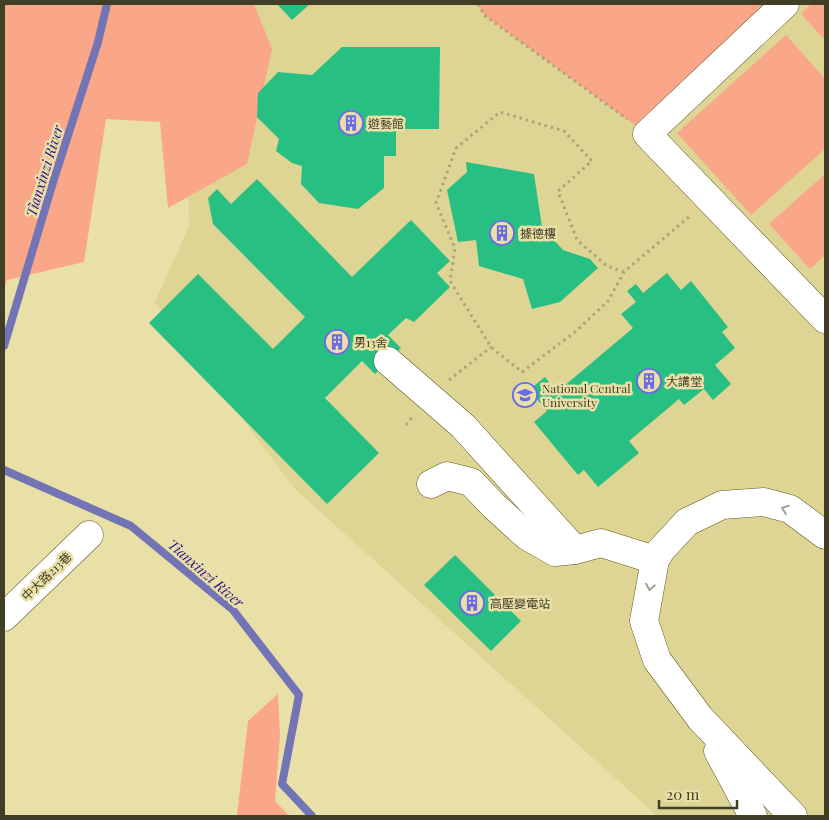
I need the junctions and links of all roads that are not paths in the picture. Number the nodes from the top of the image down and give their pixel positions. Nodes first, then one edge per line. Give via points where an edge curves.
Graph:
1 (785, 4) edge
2 (825, 319) edge
3 (388, 361) dead end
4 (431, 484) dead end
5 (89, 535) dead end
6 (825, 536) edge
7 (575, 550) junction
8 (655, 560) junction
9 (4, 617) edge
10 (700, 718) junction
11 (753, 816) edge
12 (793, 816) edge

1 - 2 street via 647,134
3 - 7 street via 462,426
4 - 7 street via 447,476 471,482 527,536 555,552
5 - 9 street, 中大路213巷
6 -> 8 street via 790,509 764,502 722,505 687,522
7 - 8 street via 601,543
8 -> 10 street via 644,621 657,660
10 - 11 street
10 - 12 street

